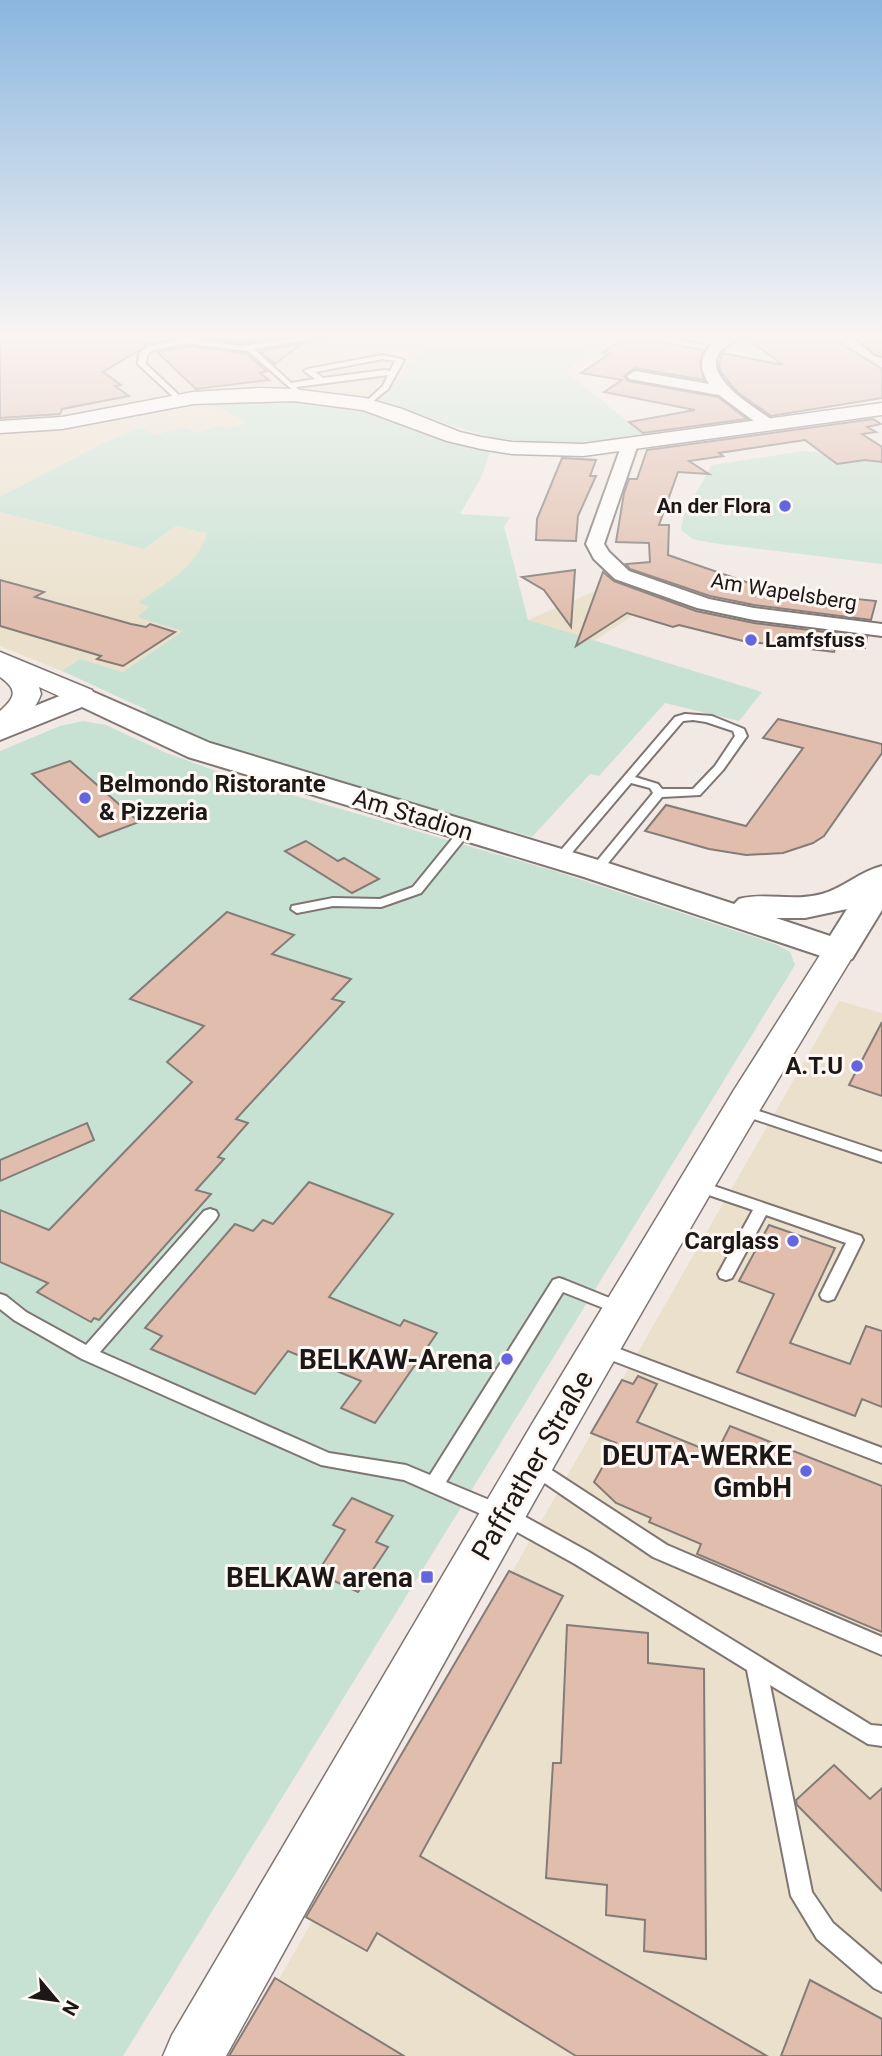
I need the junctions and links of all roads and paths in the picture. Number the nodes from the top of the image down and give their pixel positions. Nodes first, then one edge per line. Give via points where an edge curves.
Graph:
1 (439, 431) edge
2 (720, 431) edge
3 (630, 444) junction
4 (882, 630) edge
5 (0, 662) edge
6 (82, 696) junction
7 (0, 729) edge
8 (628, 779) junction
9 (659, 793) junction
10 (465, 831) junction
11 (560, 859) junction
12 (596, 870) junction
13 (882, 879) edge
14 (751, 906) junction
15 (297, 908) dead end
16 (845, 942) junction
17 (740, 1110) junction
18 (882, 1157) edge
19 (696, 1185) junction
20 (762, 1208) junction
21 (210, 1215) dead end
22 (726, 1274) dead end
23 (828, 1295) dead end
24 (0, 1300) edge
25 (622, 1310) junction
26 (600, 1349) junction
27 (88, 1354) junction
28 (882, 1456) edge
29 (532, 1465) junction
30 (434, 1485) junction
31 (504, 1515) junction
32 (882, 1646) edge
33 (756, 1665) junction
34 (882, 1736) edge
35 (882, 1980) edge
36 (193, 2056) edge

1 - 3 street via 512,448 583,450
2 - 3 street
3 - 4 street, Am Wapelsberg via 595,544 622,575 704,604
5 - 6 street, Am Stadion
5 - 7 street via 25,683 29,694
6 - 7 main road
6 - 10 main road, Am Stadion via 200,750
8 - 9 lane via 654,786
8 - 9 lane via 678,719 685,716 738,729 741,736 696,793
8 - 11 lane
9 - 12 lane
10 - 11 main road, Am Stadion
10 - 15 lane via 417,890 381,903 333,902
11 - 12 main road, Am Stadion
12 - 14 main road, Am Stadion via 649,877
12 - 16 main road, Am Stadion
13 - 14 main road via 824,906 794,910
13 - 16 main road, Paffrather Straße
14 - 16 main road, Am Stadion
16 - 17 street, Paffrather Straße
17 - 18 lane
17 - 19 street, Paffrather Straße
19 - 20 lane
19 - 25 street, Paffrather Straße
20 - 22 lane
20 - 23 lane via 855,1240
21 - 27 lane
24 - 27 lane
25 - 26 street, Paffrather Straße
25 - 30 lane via 559,1284
26 - 28 lane
26 - 29 street, Paffrather Straße
27 - 30 lane via 327,1460 406,1473
29 - 31 street, Paffrather Straße
29 - 32 lane via 660,1551
30 - 31 lane
31 - 33 lane
31 - 36 street, Paffrather Straße
33 - 34 lane via 868,1734
33 - 35 lane via 802,1896 825,1931

